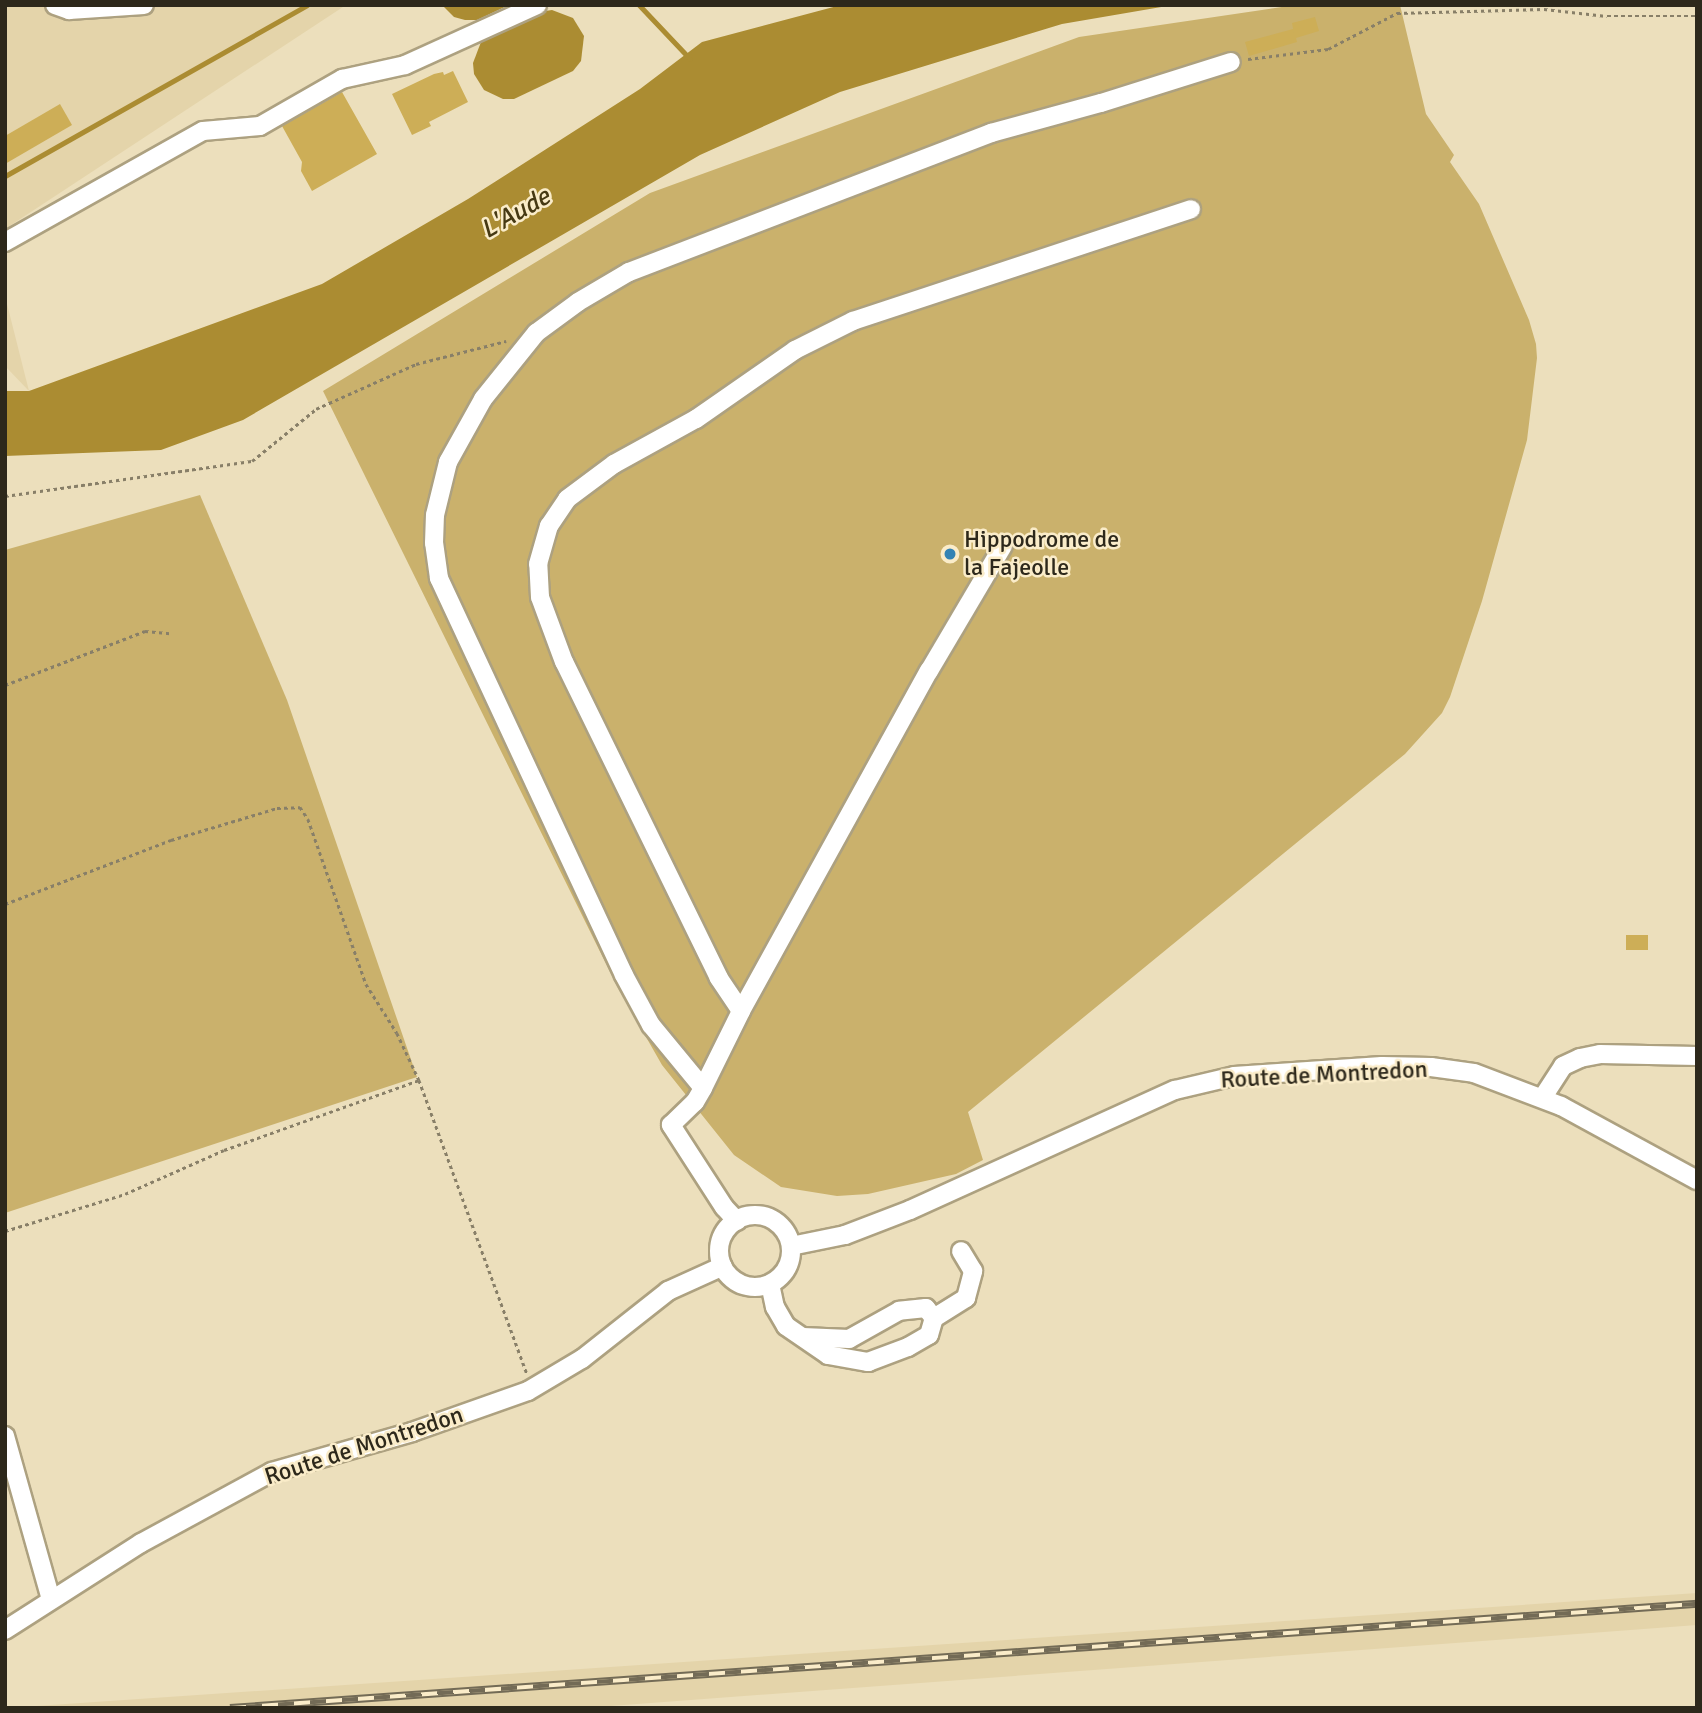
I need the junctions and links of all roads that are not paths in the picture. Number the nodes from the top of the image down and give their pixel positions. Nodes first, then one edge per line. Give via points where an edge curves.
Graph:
1 (55, 5) edge
2 (144, 5) edge
3 (537, 5) edge
4 (1231, 62) road end
5 (1191, 209) dead end
6 (5, 242) edge
7 (1003, 546) dead end
8 (741, 1011) junction
9 (1697, 1056) edge
10 (703, 1088) junction
11 (1543, 1097) junction
12 (1697, 1180) edge
13 (737, 1221) junction
14 (791, 1246) junction
15 (961, 1251) dead end
16 (723, 1266) junction
17 (770, 1284) junction
18 (934, 1318) junction
19 (803, 1337) junction
20 (5, 1436) edge
21 (51, 1600) junction
22 (5, 1629) edge

1 - 2 street via 69,10
3 - 6 street via 405,65 342,79 260,126 203,131
4 - 10 street via 991,133 629,272 536,333 483,399 448,462 435,515 439,578 624,975 651,1026
5 - 8 street via 853,321 795,350 696,419 614,464 567,499 549,526 538,564 540,597 564,662 719,978
7 - 8 street
8 - 10 street
9 - 11 street via 1600,1054 1580,1058 1563,1066
10 - 13 street via 671,1125
11 - 12 street, Route de Montredon
11 - 14 street, Route de Montredon via 1474,1073 1431,1066 1234,1076 1175,1090 845,1236
13 - 14 street via 753,1215 770,1218 780,1225
13 - 16 street via 720,1240
14 - 17 street via 783,1275
15 - 18 street via 973,1271 966,1298
16 - 17 street via 739,1284 757,1288
16 - 21 street, Route de Montredon via 668,1291 582,1359 533,1389 412,1432 272,1472 141,1543
17 - 19 street via 775,1307 786,1326
18 - 19 street via 926,1308 900,1311 849,1339
18 - 19 street via 929,1335 868,1362 828,1355 808,1345
20 - 21 street
21 - 22 street, Route de Montredon

